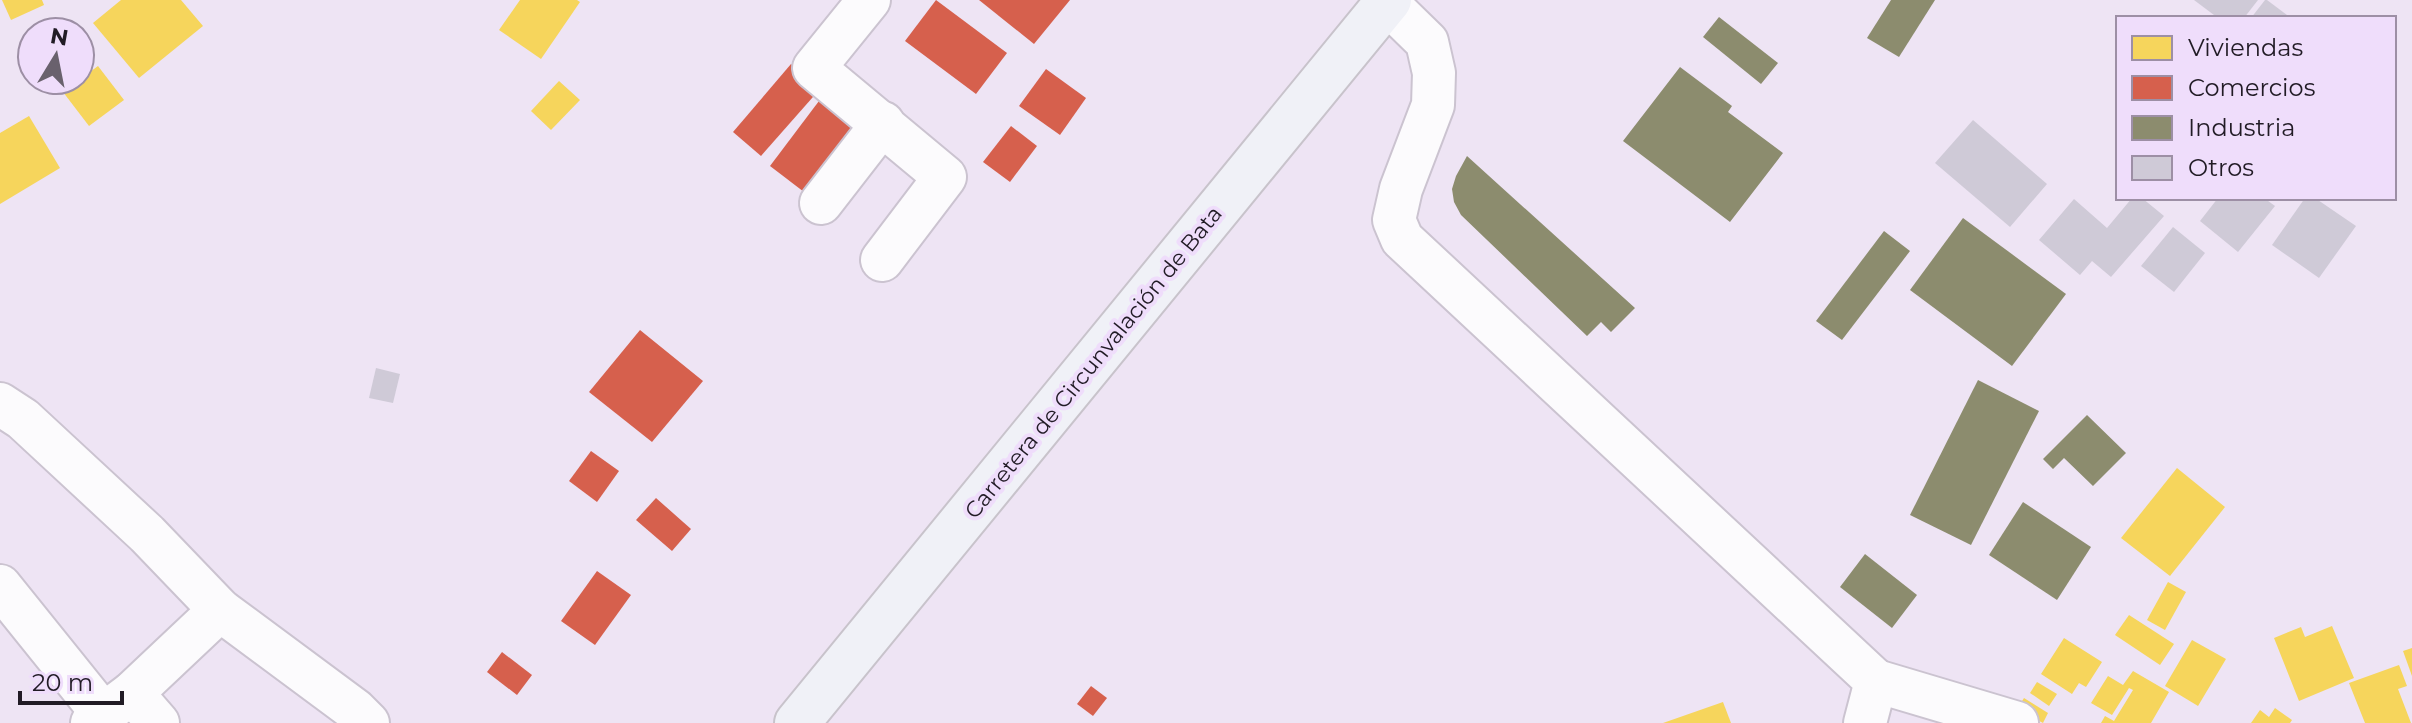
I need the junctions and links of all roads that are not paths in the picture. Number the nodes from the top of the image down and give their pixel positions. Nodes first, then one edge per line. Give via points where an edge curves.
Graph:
1 (869, 0) edge
2 (1387, 1) edge
3 (883, 123) junction
4 (821, 203) dead end
5 (882, 260) dead end
6 (0, 404) edge
7 (0, 586) edge
8 (220, 610) junction
9 (1876, 681) junction
10 (121, 713) edge
11 (368, 723) edge
12 (797, 723) edge
13 (1865, 723) edge
14 (2017, 723) edge

1 - 3 street via 814,68
2 - 9 street via 1427,42 1434,73 1433,105 1394,220 1402,239
2 - 12 main road, Carretera de Circunvalación de Bata
3 - 4 street
3 - 5 street via 945,177
6 - 8 street via 23,419 147,534
7 - 10 street
8 - 10 street
8 - 11 street
9 - 13 street
9 - 14 street

